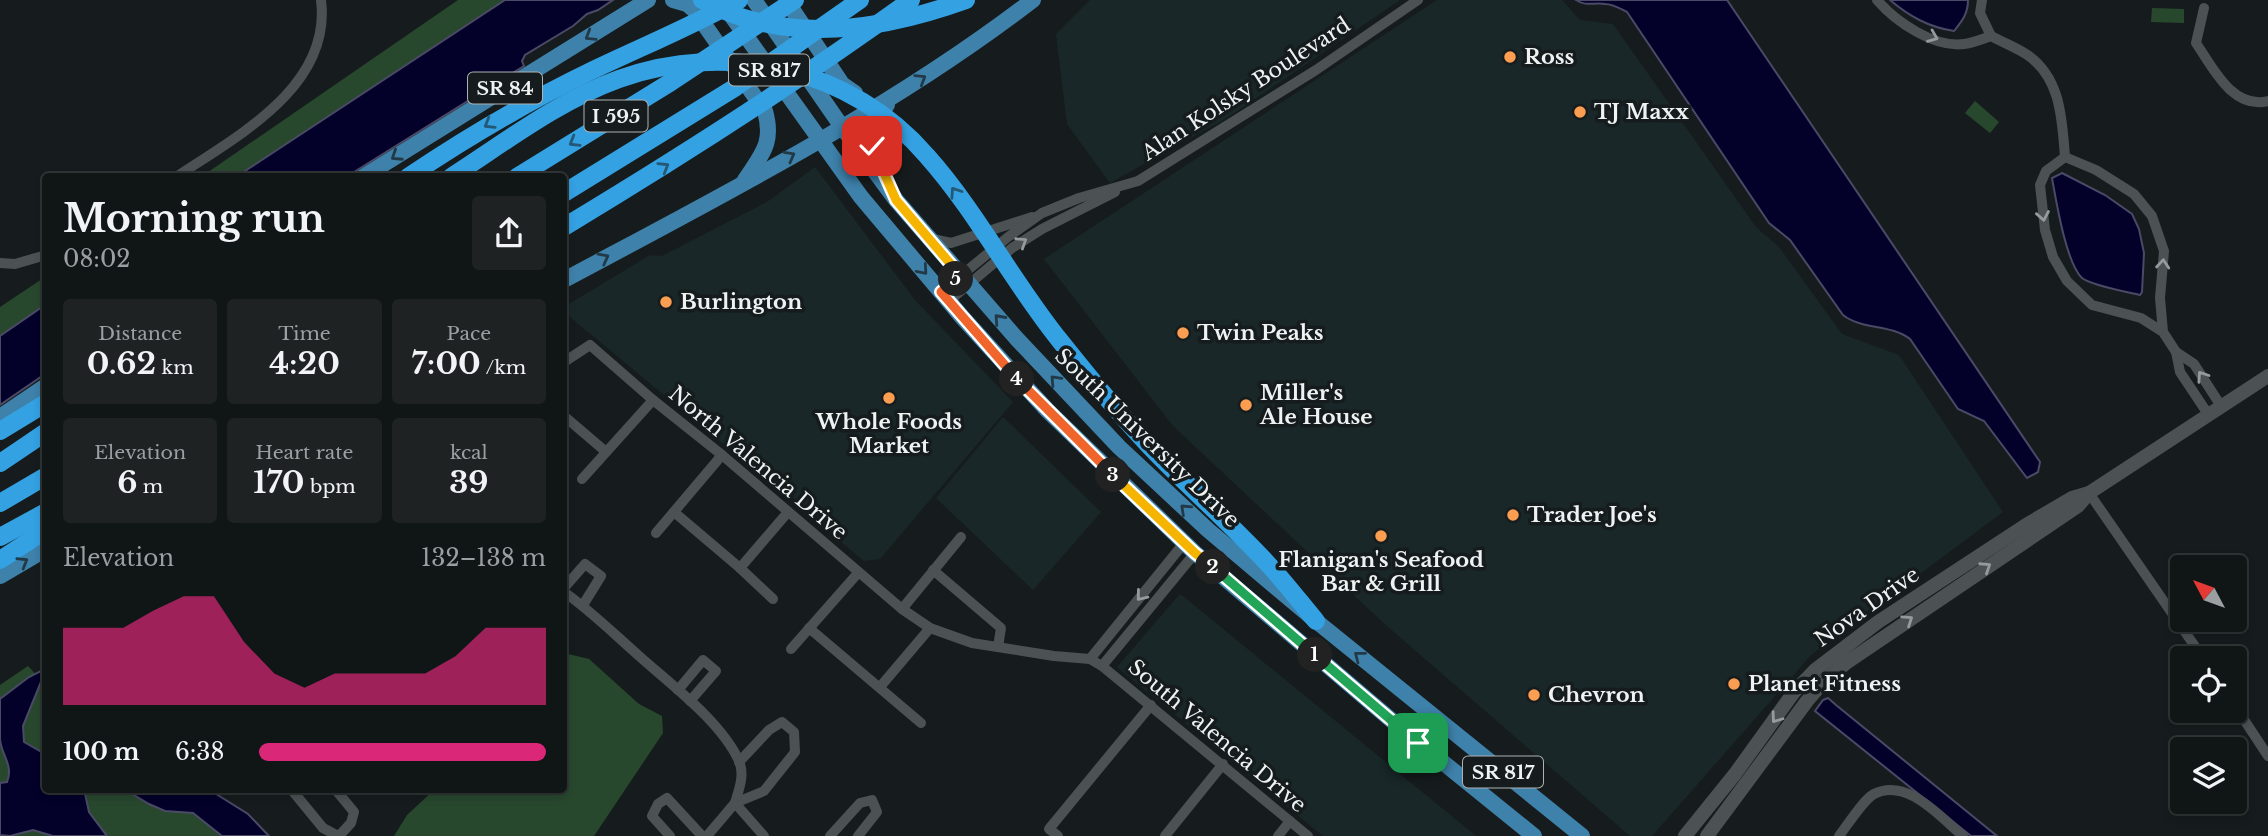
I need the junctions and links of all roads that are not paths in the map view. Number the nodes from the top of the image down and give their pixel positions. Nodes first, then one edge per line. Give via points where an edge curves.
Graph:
1 (321, 0) edge
2 (660, 0) edge
3 (673, 0) edge
4 (702, 0) edge
5 (720, 0) edge
6 (739, 0) edge
7 (754, 0) edge
8 (786, 0) edge
9 (795, 0) edge
10 (860, 0) edge
11 (911, 0) edge
12 (966, 0) edge
13 (1032, 0) edge
14 (1418, 0) edge
15 (1877, 0) edge
16 (1982, 0) edge
17 (645, 1) edge
18 (2204, 8) dead end
19 (1991, 36) junction
20 (896, 95) junction
21 (2268, 101) edge
22 (842, 127) junction
23 (818, 140) junction
24 (2064, 157) junction
25 (182, 173) edge
26 (369, 173) edge
27 (414, 173) edge
28 (457, 173) edge
29 (523, 173) edge
30 (744, 182) junction
31 (1127, 186) junction
32 (567, 191) edge
33 (896, 200) junction
34 (1042, 213) junction
35 (567, 225) edge
36 (928, 238) junction
37 (42, 256) edge
38 (2, 263) edge
39 (567, 278) edge
40 (964, 280) junction
41 (945, 297) junction
42 (2163, 332) junction
43 (2176, 352) junction
44 (567, 360) edge
45 (2268, 376) edge
46 (42, 389) edge
47 (653, 400) junction
48 (42, 405) edge
49 (2221, 406) junction
50 (2208, 414) junction
51 (0, 417) edge
52 (567, 419) edge
53 (0, 431) edge
54 (42, 435) edge
55 (42, 441) edge
56 (605, 451) junction
57 (723, 455) junction
58 (0, 464) edge
59 (42, 478) edge
60 (582, 479) dead end
61 (2089, 493) junction
62 (0, 503) edge
63 (674, 512) junction
64 (788, 512) junction
65 (42, 514) edge
66 (42, 533) edge
67 (656, 533) dead end
68 (0, 537) edge
69 (961, 537) dead end
70 (1189, 548) junction
71 (42, 551) edge
72 (0, 561) edge
73 (740, 568) junction
74 (933, 570) junction
75 (858, 573) junction
76 (0, 576) edge
77 (567, 586) edge
78 (567, 592) edge
79 (773, 598) dead end
80 (1926, 599) junction
81 (583, 605) junction
82 (902, 610) junction
83 (1315, 621) junction
84 (1878, 622) junction
85 (809, 628) junction
86 (930, 628) junction
87 (2195, 646) edge
88 (998, 647) junction
89 (791, 649) dead end
90 (1090, 659) junction
91 (1846, 663) junction
92 (1102, 666) junction
93 (880, 687) junction
94 (678, 690) junction
95 (690, 701) junction
96 (1151, 705) junction
97 (921, 723) dead end
98 (2246, 723) edge
99 (2267, 754) edge
100 (739, 762) junction
101 (1223, 764) junction
102 (294, 793) edge
103 (338, 793) edge
104 (735, 803) junction
105 (1290, 821) junction
106 (338, 836) edge
107 (670, 836) edge
108 (704, 836) edge
109 (764, 836) edge
110 (830, 836) edge
111 (858, 836) edge
112 (1058, 836) edge
113 (1165, 836) edge
114 (1278, 836) edge
115 (1308, 836) edge
116 (1534, 836) edge
117 (1582, 836) edge
118 (1685, 836) edge
119 (1707, 836) edge
120 (1839, 836) edge
121 (1963, 836) edge

1 - 25 street via 318,46 298,83 267,114
2 - 17 main road
3 - 30 main road via 694,10 765,111 770,137
4 - 12 highway via 750,20 789,29 824,30 900,20
5 - 23 main road, SR 817
6 -> 27 highway via 531,101
7 - 22 main road, South University Drive / SR 817
8 - 20 main road via 842,84 860,95
9 -> 29 highway, I 595
10 - 32 highway via 736,87
35 -> 11 highway via 740,118
20 -> 13 main road
14 - 31 street, Alan Kolsky Boulevard via 1316,70
15 -> 19 street via 1887,12 1929,37 1951,44
16 - 19 street via 1980,13
17 -> 26 main road, SR 84
18 - 21 street via 2196,43 2228,89 2244,99
19 - 24 street via 2027,54 2050,78 2062,116
20 - 22 main road
20 - 33 main road via 874,123 870,140
22 - 23 main road
22 - 33 main road, South University Drive / SR 817
30 -> 23 main road
23 -> 41 main road, SR 817
42 -> 24 street via 2164,251 2152,215 2134,194
24 -> 42 street via 2046,172 2040,186 2053,257 2067,281 2092,305 2141,318
83 -> 28 highway via 1269,564 1158,455 1034,310 927,155 858,98 811,77 737,61 658,67 619,78 567,103
39 -> 30 main road
31 - 34 street, Alan Kolsky Boulevard
40 -> 31 street, Alan Kolsky Boulevard via 1042,229
33 - 36 main road, South University Drive / SR 817
34 - 36 street via 951,243
34 - 40 street, Alan Kolsky Boulevard
36 - 40 main road, South University Drive / SR 817
37 - 38 street
40 - 41 street, Alan Kolsky Boulevard
83 -> 40 main road, South University Drive / SR 817 via 1119,447
41 - 70 main road, SR 817 via 1047,410
42 - 43 street
49 -> 43 street via 2194,364
43 - 50 street via 2180,372
44 - 47 street, North Valencia Drive via 590,345
45 - 49 street, Nova Drive
46 - 51 main road
47 - 56 street
47 - 57 street, North Valencia Drive
48 - 53 highway
49 - 50 street, Nova Drive
50 - 61 street, Nova Drive
52 - 56 street
54 - 58 highway
55 - 58 highway
56 - 60 street
57 - 63 street
57 - 64 street, North Valencia Drive
59 - 62 highway
61 - 80 street, Nova Drive via 2078,506
61 - 87 street
63 - 67 street
63 - 73 street
64 - 73 street
64 - 75 street, North Valencia Drive
65 - 68 highway
66 - 72 highway
69 - 74 street
70 -> 90 street
70 - 92 street
70 - 116 main road, SR 817
76 -> 71 main road
73 - 79 street
74 - 82 street
74 - 88 street via 1001,628
75 - 82 street, North Valencia Drive
75 - 85 street
77 - 81 street via 585,564 601,576
78 - 81 street
80 - 84 street, Nova Drive
91 -> 80 street, Nova Drive
81 - 94 street
82 - 86 street, North Valencia Drive
117 -> 83 main road, South University Drive / SR 817
84 - 91 street
84 -> 118 street, Nova Drive via 1830,657 1794,692
85 - 89 street
85 - 93 street
86 - 88 street, North Valencia Drive
86 - 93 street
88 - 90 street, North Valencia Drive
90 - 92 street, North Valencia Drive
91 - 119 street, Nova Drive via 1807,701
92 - 96 street, South Valencia Drive
93 - 97 street
94 - 95 street
94 - 95 street via 703,660 716,671
95 - 100 street
96 - 101 street, South Valencia Drive
96 - 112 street via 1049,829
98 - 99 street
100 - 104 street via 742,779
100 - 104 street via 782,722 794,732 795,752 764,791
101 - 105 street, South Valencia Drive
101 - 113 street
102 - 106 street via 323,828
103 - 106 street via 354,812 351,823
104 - 108 street
104 - 109 street
105 - 114 street
105 - 115 street, South Valencia Drive
107 - 108 street via 652,816 667,798
110 - 111 street via 860,803 872,800 877,812
120 - 121 street via 1873,794 1891,789 1912,794

